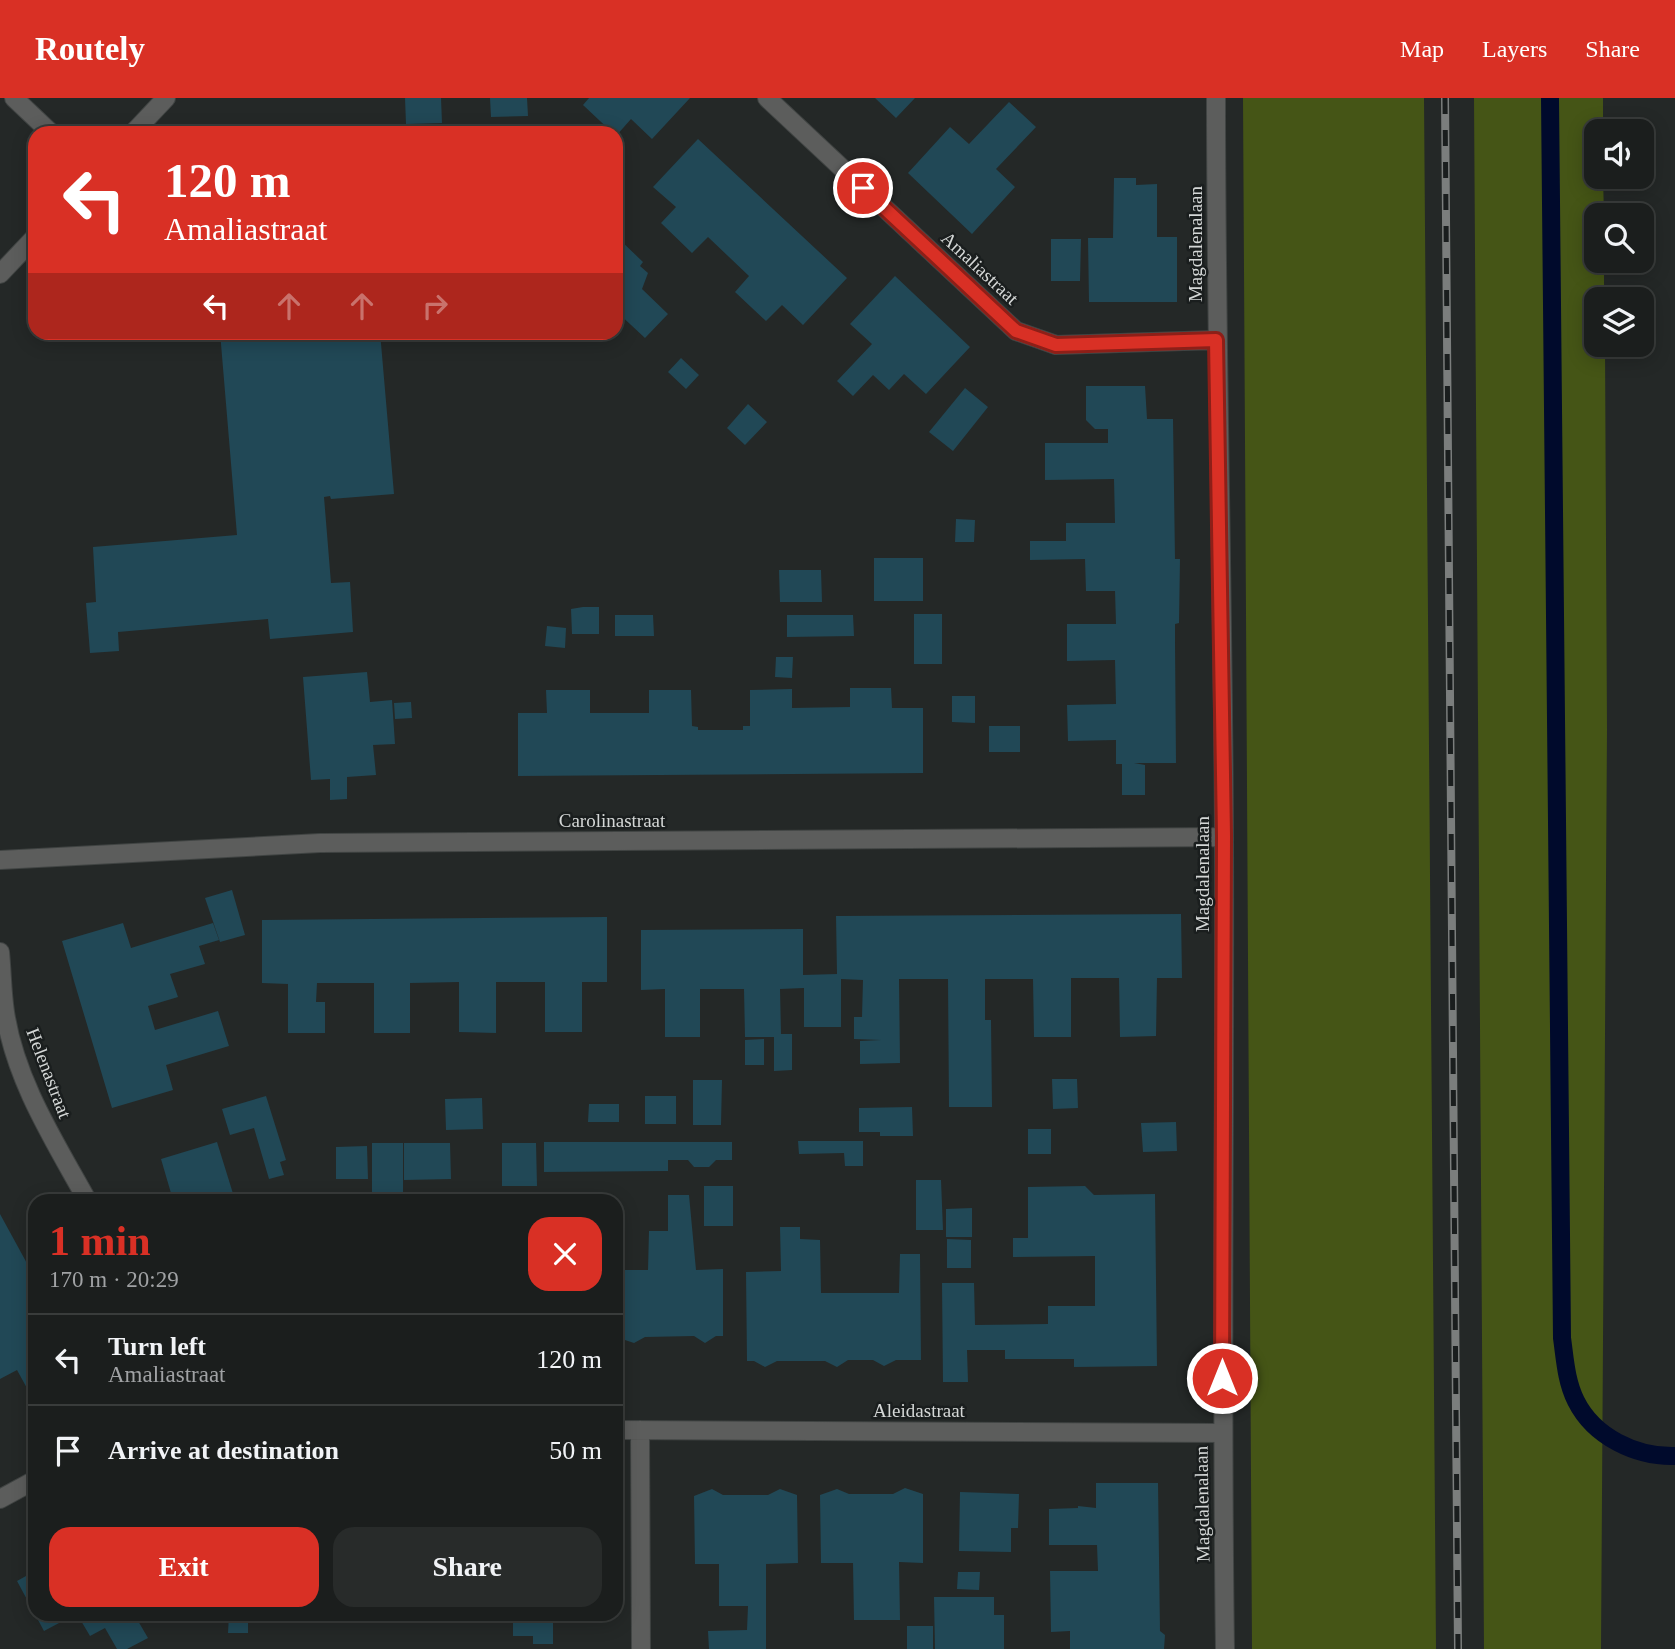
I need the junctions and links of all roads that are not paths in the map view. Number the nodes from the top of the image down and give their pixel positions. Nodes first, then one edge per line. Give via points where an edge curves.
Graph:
1 (14, 98) edge
2 (166, 98) edge
3 (767, 98) edge
4 (1216, 98) edge
5 (44, 126) edge
6 (140, 126) edge
7 (28, 244) edge
8 (0, 274) edge
9 (1216, 340) junction
10 (1224, 836) junction
11 (0, 859) edge
12 (0, 952) edge
13 (84, 1194) edge
14 (623, 1430) edge
15 (640, 1430) junction
16 (1222, 1433) junction
17 (28, 1484) edge
18 (0, 1499) edge
19 (641, 1649) edge
20 (1225, 1649) edge

1 - 5 street
2 - 6 street
3 - 9 street, Amaliastraat via 1016,331 1056,345
4 - 9 street, Magdalenalaan
7 - 8 street
9 - 10 street, Magdalenalaan
10 - 11 street, Carolinastraat via 320,843
10 - 16 street, Magdalenalaan
12 - 13 street, Helenastraat via 5,1014 23,1072 37,1109
14 - 15 street, Aleidastraat
15 - 16 street, Aleidastraat
15 - 19 street
16 - 20 street, Magdalenalaan
17 - 18 street

